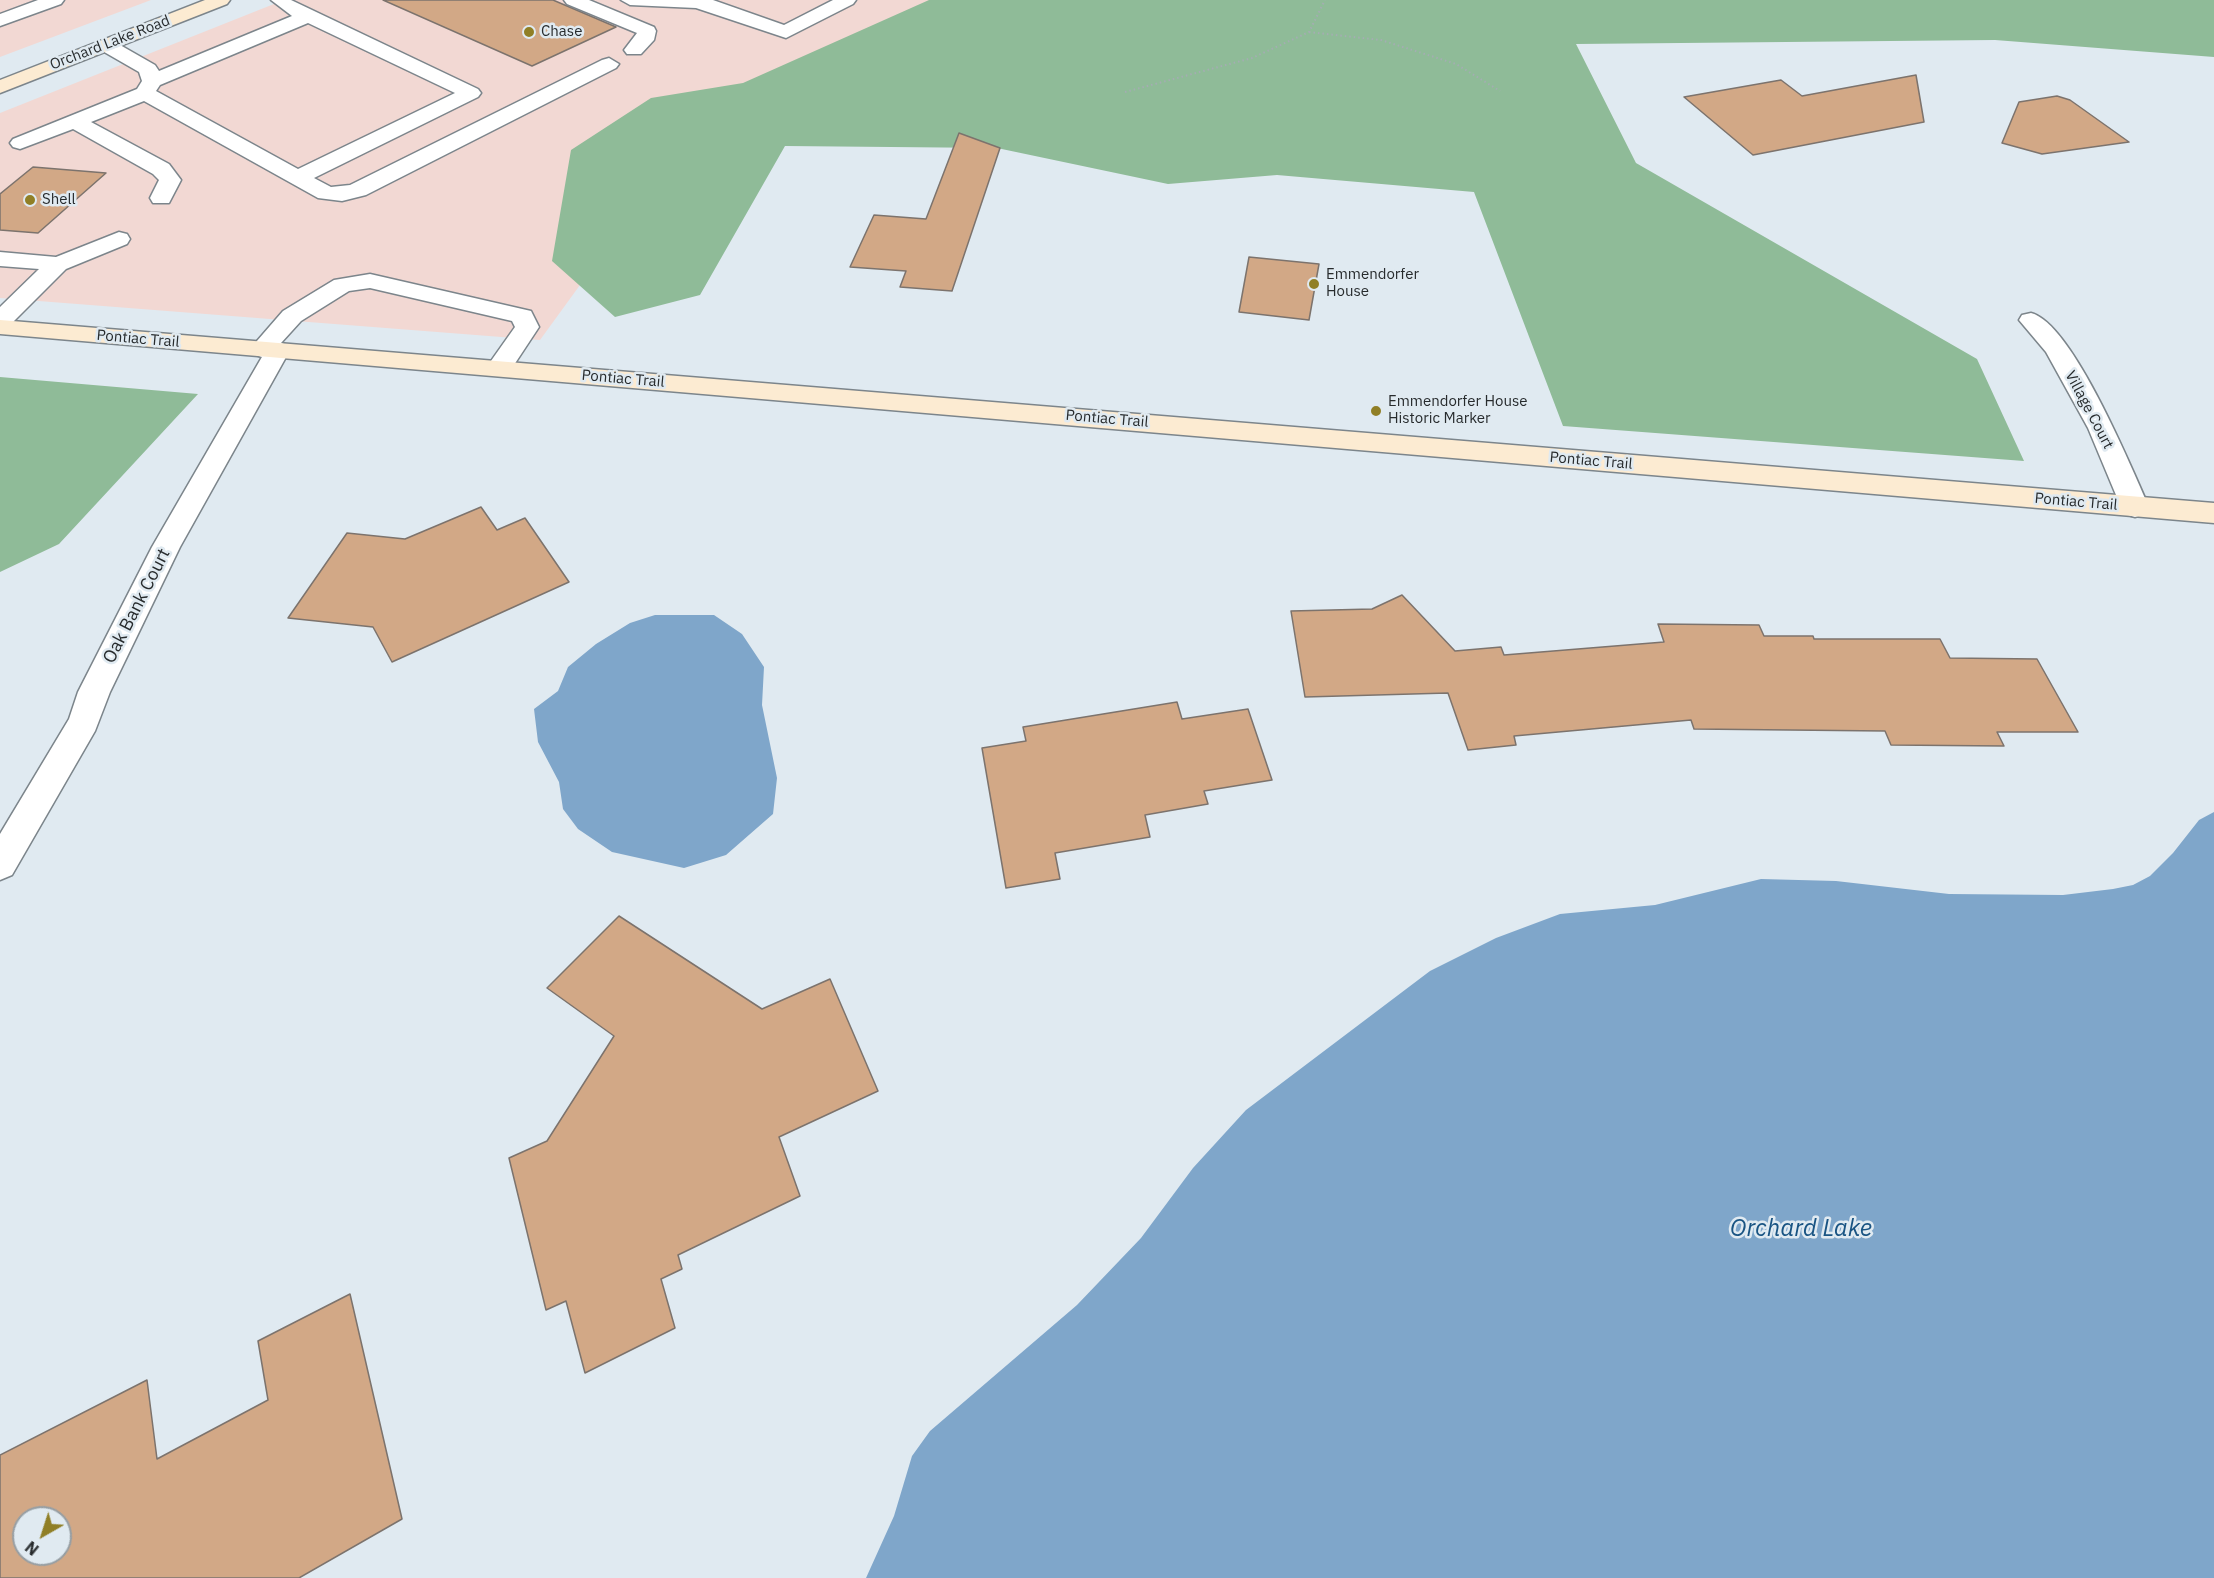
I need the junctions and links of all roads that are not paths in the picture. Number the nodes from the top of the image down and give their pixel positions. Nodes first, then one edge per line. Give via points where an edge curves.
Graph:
1 (55, 0) edge
2 (221, 0) edge
3 (280, 0) edge
4 (573, 0) edge
5 (630, 0) edge
6 (847, 0) edge
7 (701, 2) edge
8 (309, 16) junction
9 (0, 20) edge
10 (106, 45) junction
11 (634, 50) dead end
12 (609, 64) dead end
13 (0, 87) edge
14 (148, 87) junction
15 (76, 122) junction
16 (0, 133) edge
17 (20, 143) junction
18 (0, 151) edge
19 (298, 177) junction
20 (161, 198) dead end
21 (119, 239) dead end
22 (0, 259) edge
23 (58, 264) junction
24 (2031, 320) dead end
25 (0, 321) edge
26 (0, 327) edge
27 (270, 350) junction
28 (499, 368) junction
29 (2135, 507) junction
30 (2214, 513) edge
31 (0, 865) edge

1 - 9 street
2 - 10 main road, Orchard Lake Road
3 - 8 street
4 - 11 street via 647,31
5 - 7 street
6 - 7 street via 786,32
8 - 14 street
8 - 19 street via 471,93
10 - 13 main road, Orchard Lake Road
10 - 14 street via 148,69
12 - 19 street via 358,190 326,193
14 - 15 street
14 - 19 street
15 - 17 street
15 - 20 street via 161,169 170,180
16 - 17 street
17 - 18 street
21 - 23 street
22 - 23 street
23 - 25 street
24 - 29 street, Village Court via 2057,348 2102,428
26 - 27 main road, Pontiac Trail
27 - 28 main road, Pontiac Trail
27 - 28 street, Oak Bank Court via 292,316 342,285 370,281 522,316 527,327
27 - 31 street, Oak Bank Court via 166,547 94,692 84,722
28 - 29 main road, Pontiac Trail
29 - 30 main road, Pontiac Trail

